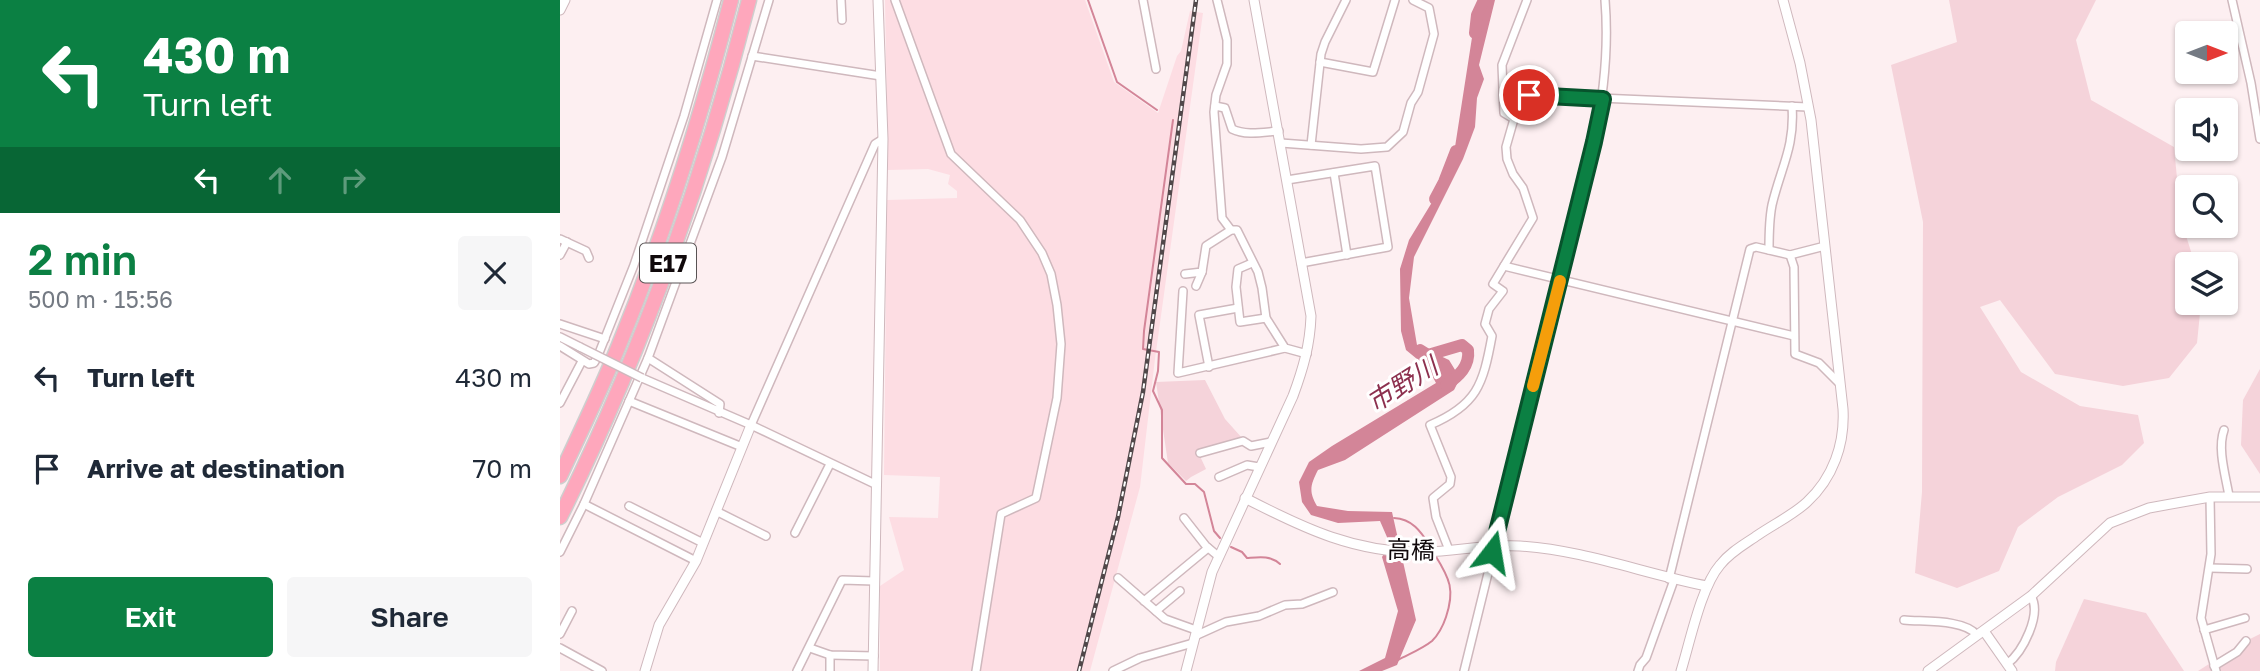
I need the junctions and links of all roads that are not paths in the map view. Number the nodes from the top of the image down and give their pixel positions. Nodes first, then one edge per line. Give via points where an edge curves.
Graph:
1 (565, 0) edge
2 (717, 0) edge
3 (731, 0) edge
4 (749, 0) edge
5 (769, 0) edge
6 (841, 0) edge
7 (878, 0) edge
8 (895, 0) edge
9 (1143, 0) edge
10 (1217, 0) edge
11 (1254, 0) edge
12 (1346, 0) edge
13 (1395, 0) edge
14 (1413, 0) edge
15 (1527, 0) edge
16 (1605, 0) edge
17 (1783, 0) edge
18 (2232, 0) edge
19 (560, 10) edge
20 (842, 20) dead end
21 (752, 56) junction
22 (1320, 62) junction
23 (1156, 69) dead end
24 (881, 76) junction
25 (1505, 94) junction
26 (1603, 99) junction
27 (1214, 106) junction
28 (1792, 106) junction
29 (1808, 107) junction
30 (1279, 131) junction
31 (883, 139) junction
32 (2260, 139) edge
33 (1281, 143) junction
34 (1311, 145) junction
35 (1334, 173) junction
36 (1287, 180) junction
37 (1231, 230) junction
38 (563, 240) edge
39 (1825, 246) junction
40 (1769, 250) junction
41 (1347, 254) junction
42 (1790, 254) junction
43 (560, 255) edge
44 (589, 258) dead end
45 (1252, 263) junction
46 (1301, 263) junction
47 (1504, 266) junction
48 (1202, 272) junction
49 (1185, 274) dead end
50 (1560, 278) junction
51 (1196, 286) dead end
52 (1183, 291) dead end
53 (1238, 308) junction
54 (1266, 318) junction
55 (1732, 320) junction
56 (560, 324) edge
57 (1794, 336) junction
58 (560, 337) edge
59 (605, 339) junction
60 (560, 346) edge
61 (1285, 348) junction
62 (1307, 354) junction
63 (648, 358) junction
64 (582, 360) junction
65 (1209, 367) junction
66 (1840, 384) junction
67 (629, 401) junction
68 (560, 403) edge
69 (719, 413) junction
70 (751, 425) junction
71 (2224, 430) dead end
72 (1271, 442) junction
73 (742, 447) junction
74 (1200, 453) dead end
75 (830, 464) junction
76 (1259, 467) junction
77 (560, 476) edge
78 (1219, 477) dead end
79 (877, 485) junction
80 (2229, 496) junction
81 (2210, 497) junction
82 (2260, 497) edge
83 (1245, 498) junction
84 (584, 504) junction
85 (629, 506) dead end
86 (716, 511) junction
87 (560, 517) edge
88 (1184, 518) dead end
89 (795, 533) dead end
90 (766, 536) dead end
91 (703, 543) junction
92 (1493, 546) junction
93 (1208, 548) junction
94 (1449, 550) junction
95 (560, 552) edge
96 (1218, 556) junction
97 (696, 561) junction
98 (2210, 568) junction
99 (2247, 569) dead end
100 (1118, 578) dead end
101 (1672, 579) junction
102 (874, 581) junction
103 (1707, 586) junction
104 (1180, 591) dead end
105 (1333, 592) dead end
106 (2031, 596) junction
107 (1144, 601) junction
108 (572, 611) dead end
109 (1156, 611) junction
110 (2245, 618) dead end
111 (1904, 620) dead end
112 (2204, 631) junction
113 (1980, 633) junction
114 (560, 634) edge
115 (1195, 636) junction
116 (2246, 641) dead end
117 (560, 648) edge
118 (810, 648) junction
119 (830, 655) junction
120 (874, 656) junction
121 (2010, 668) edge
122 (2215, 668) edge
123 (603, 671) edge
124 (645, 671) edge
125 (797, 671) edge
126 (830, 671) edge
127 (873, 671) edge
128 (975, 671) edge
129 (1113, 671) edge
130 (1186, 671) edge
131 (1464, 671) edge
132 (1638, 671) edge
133 (1681, 671) edge
134 (1928, 671) edge

1 - 19 street
2 - 59 street via 680,128
3 - 77 highway, E17 via 703,106 648,271
4 - 87 highway, E17 via 716,119 658,292
5 - 21 street
6 - 20 street
7 - 24 street
8 - 128 street via 951,154 1020,220 1042,253 1057,305 1061,344 1057,398 1036,498 1001,514
9 - 23 street
10 - 27 street via 1227,40 1227,64
11 - 30 street
12 - 22 street
13 - 22 street via 1373,72
14 - 34 street via 1429,8 1434,34 1403,132 1387,147
15 - 25 street via 1502,65
16 - 26 street
17 - 29 street
18 - 32 street
21 - 24 street
21 - 63 street via 722,157
22 - 34 street
24 - 31 street
25 - 26 street
25 - 47 street via 1504,113 1514,119 1507,159 1533,218
26 - 28 street
26 - 50 street
27 - 30 street via 1225,108 1237,132
27 - 37 street via 1220,205
28 - 29 street
28 - 40 street via 1793,128 1772,205
29 - 39 street
30 - 33 street
31 - 70 street via 875,144
31 - 79 street
33 - 34 street
33 - 36 street
35 - 36 street
35 - 41 street
35 - 41 street via 1375,166 1388,247
36 - 46 street
37 - 45 street via 1237,230
37 - 48 street via 1206,246
38 - 43 street
38 - 44 street via 586,251
39 - 42 street
39 - 66 street
40 - 42 street
40 - 55 street via 1750,249
41 - 46 street
42 - 57 street
45 - 53 street via 1238,269
45 - 54 street via 1258,272
46 - 62 street via 1311,316
47 - 50 street
47 - 94 street via 1493,284 1503,291 1489,309 1485,324 1492,336 1478,389 1453,414 1430,425 1451,477 1450,484 1433,498
48 - 49 street
48 - 51 street
50 - 55 street
50 - 92 street
52 - 65 street via 1178,373
53 - 54 street via 1240,322
53 - 65 street via 1199,315
54 - 61 street
55 - 57 street
55 - 101 street
56 - 59 street
57 - 66 street via 1794,354 1819,363
58 - 69 street, bridge
59 - 64 street via 594,363
60 - 64 street
61 - 62 street
61 - 65 street
62 - 72 street
63 - 67 street
63 - 69 street via 720,404
64 - 68 street
66 - 103 street via 1844,424 1828,477 1807,502 1734,551
67 - 73 street
67 - 84 street
69 - 70 street
70 - 73 street
70 - 75 street
71 - 80 street
72 - 74 street via 1251,446 1243,441
72 - 76 street
73 - 86 street
75 - 79 street
75 - 89 street
76 - 78 street via 1247,465
76 - 83 street
79 - 102 street
80 - 81 street
80 - 82 street
81 - 98 street
81 - 106 street via 2149,508 2110,523
83 - 94 street, 高橋 via 1329,538 1373,549
83 - 96 street
84 - 95 street
84 - 97 street
85 - 91 street
86 - 90 street
86 - 91 street
88 - 93 street
91 - 97 street
92 - 94 street, 高橋
92 - 101 street, 高橋 via 1542,549
92 - 131 street
93 - 96 street
93 - 107 street
96 - 115 street
97 - 124 street via 659,625
98 - 99 street
98 - 112 street via 2201,609
100 - 107 street
101 - 103 street, 高橋
101 - 132 street
102 - 118 street via 842,580
102 - 120 street
103 - 133 street
104 - 109 street
105 - 115 street via 1226,622
106 - 113 street
106 - 121 street via 2031,629
107 - 109 street
108 - 114 street
109 - 115 street
110 - 112 street
111 - 113 street via 1963,625
112 - 122 street
113 - 121 street
113 - 134 street
115 - 129 street
115 - 130 street
116 - 122 street
117 - 123 street
118 - 119 street
118 - 125 street
119 - 120 street
119 - 126 street
120 - 127 street

